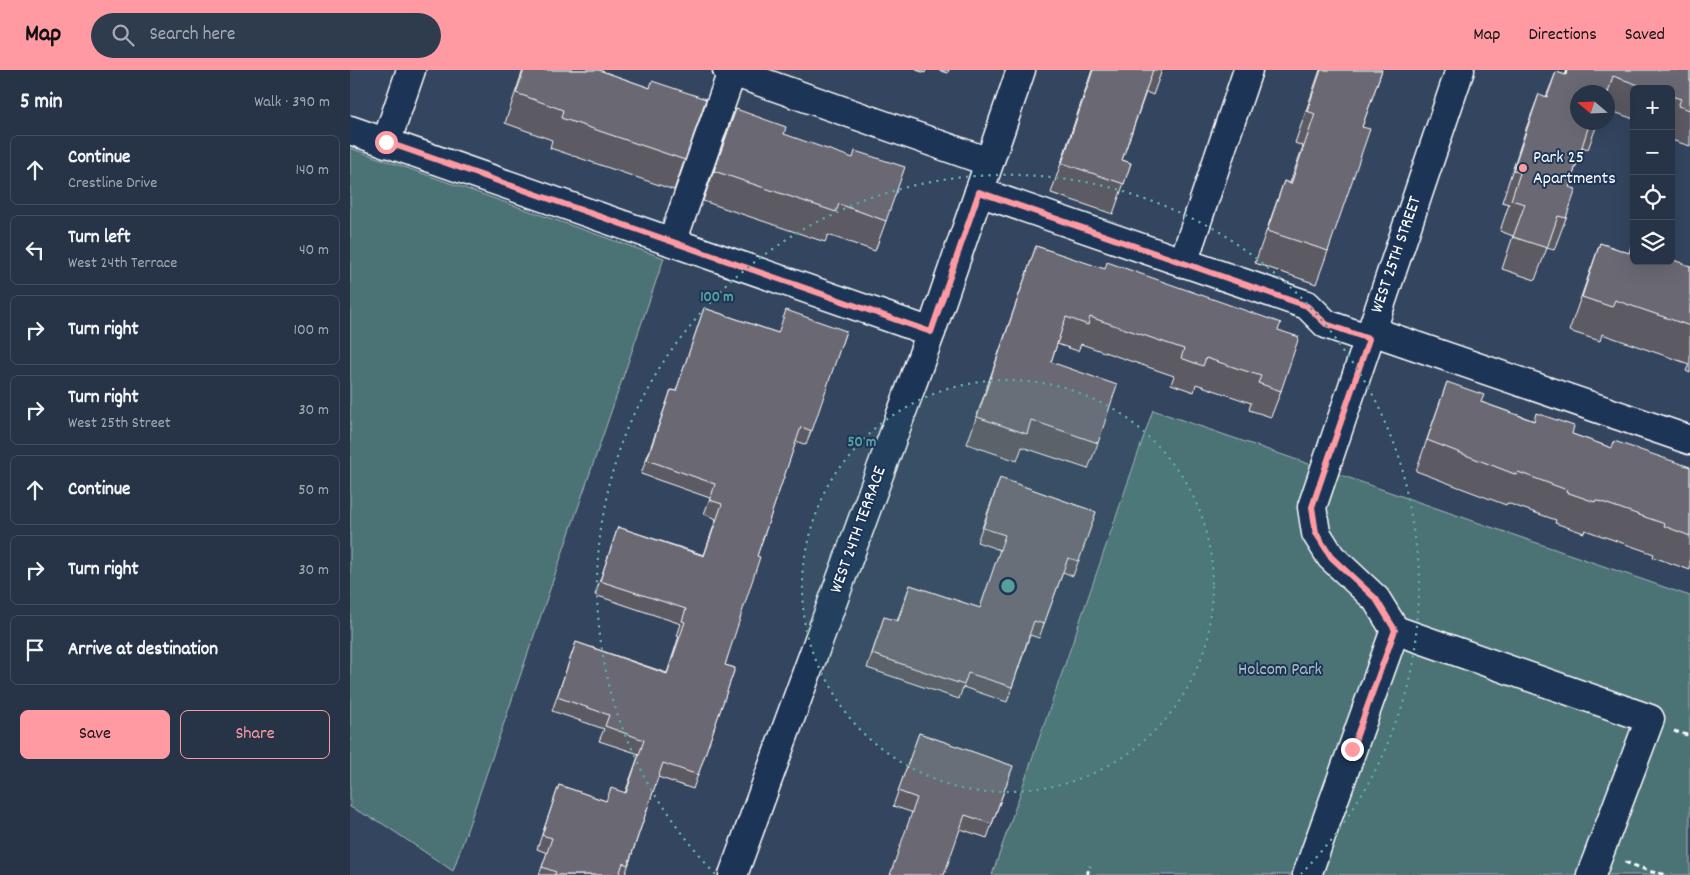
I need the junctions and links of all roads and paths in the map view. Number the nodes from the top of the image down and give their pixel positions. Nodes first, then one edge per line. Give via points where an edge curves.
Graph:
1 (411, 70) edge
2 (1021, 70) edge
3 (1248, 70) edge
4 (1460, 70) edge
5 (729, 71) edge
6 (350, 130) edge
7 (386, 142) junction
8 (989, 162) junction
9 (979, 192) junction
10 (672, 242) junction
11 (1183, 263) junction
12 (931, 332) junction
13 (1370, 335) junction
14 (1690, 440) edge
15 (1395, 630) junction
16 (1595, 863) edge
17 (1090, 866) dead end
18 (733, 875) edge
19 (1086, 875) edge
20 (1307, 875) edge
21 (1668, 875) edge

1 - 7 street
2 - 8 street, WEST 24TH TERRACE
3 - 11 street
4 - 13 street, WEST 25TH STREET
5 - 8 street
5 - 10 street
6 - 7 street
7 - 10 street
8 - 9 street, WEST 24TH TERRACE
9 - 11 street
9 - 12 street, WEST 24TH TERRACE
10 - 12 street
11 - 13 street via 1307,306 1326,324
12 - 18 street, WEST 24TH TERRACE
13 - 14 street
13 - 15 street, WEST 25TH STREET via 1312,507 1316,533 1331,557 1376,599
15 - 16 street via 1650,719
15 - 20 street
16 - 21 path
17 - 19 path

